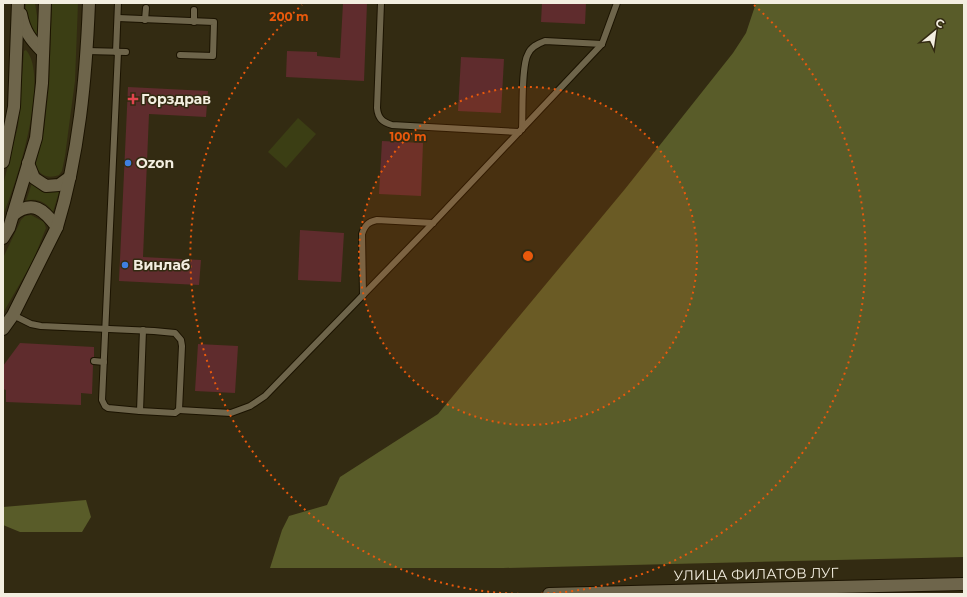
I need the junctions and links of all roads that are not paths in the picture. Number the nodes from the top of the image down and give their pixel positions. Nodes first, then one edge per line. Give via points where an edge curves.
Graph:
1 (18, 3) edge
2 (45, 3) edge
3 (89, 3) edge
4 (118, 3) edge
5 (381, 3) edge
6 (617, 3) edge
7 (146, 8) dead end
8 (194, 10) dead end
9 (118, 18) junction
10 (145, 20) junction
11 (194, 22) junction
12 (602, 44) junction
13 (87, 51) junction
14 (43, 52) junction
15 (117, 52) junction
16 (126, 52) dead end
17 (180, 54) dead end
18 (520, 130) junction
19 (3, 162) edge
20 (28, 163) junction
21 (70, 177) junction
22 (13, 215) junction
23 (433, 223) junction
24 (57, 227) junction
25 (3, 238) edge
26 (363, 295) junction
27 (13, 315) junction
28 (3, 329) edge
29 (105, 329) junction
30 (143, 330) junction
31 (94, 361) dead end
32 (104, 362) junction
33 (179, 410) junction
34 (140, 411) junction
35 (964, 584) edge
36 (549, 594) edge

1 - 14 street via 22,22 30,39
1 - 19 street via 14,107
2 - 14 street
3 - 13 street
4 - 9 lane
5 - 18 lane via 377,108 384,123 392,126
6 - 12 lane
7 - 10 lane
8 - 11 lane
9 - 10 lane
9 - 15 lane
10 - 11 lane
11 - 17 lane via 214,22 213,56
12 - 18 lane
12 - 18 lane via 545,41 530,50 525,63
13 - 15 lane
13 - 21 street
14 - 20 street via 36,138
15 - 16 lane
15 - 29 lane
18 - 23 lane
20 - 21 street via 34,178 46,186 59,185
20 - 22 street
21 - 24 street
22 - 24 street via 21,209 35,207 46,213
22 - 25 street
23 - 26 lane
23 - 26 lane via 376,220 365,226 362,234
24 - 27 street
26 - 33 lane via 257,402 232,413
27 - 28 street
27 - 29 lane via 36,325
29 - 30 lane
29 - 32 lane
30 - 33 lane via 170,332 181,340
30 - 34 lane
31 - 32 lane
32 - 34 lane via 102,400 105,406 113,410
33 - 34 lane via 175,413
35 - 36 street, УЛИЦА ФИЛАТОВ ЛУГ

